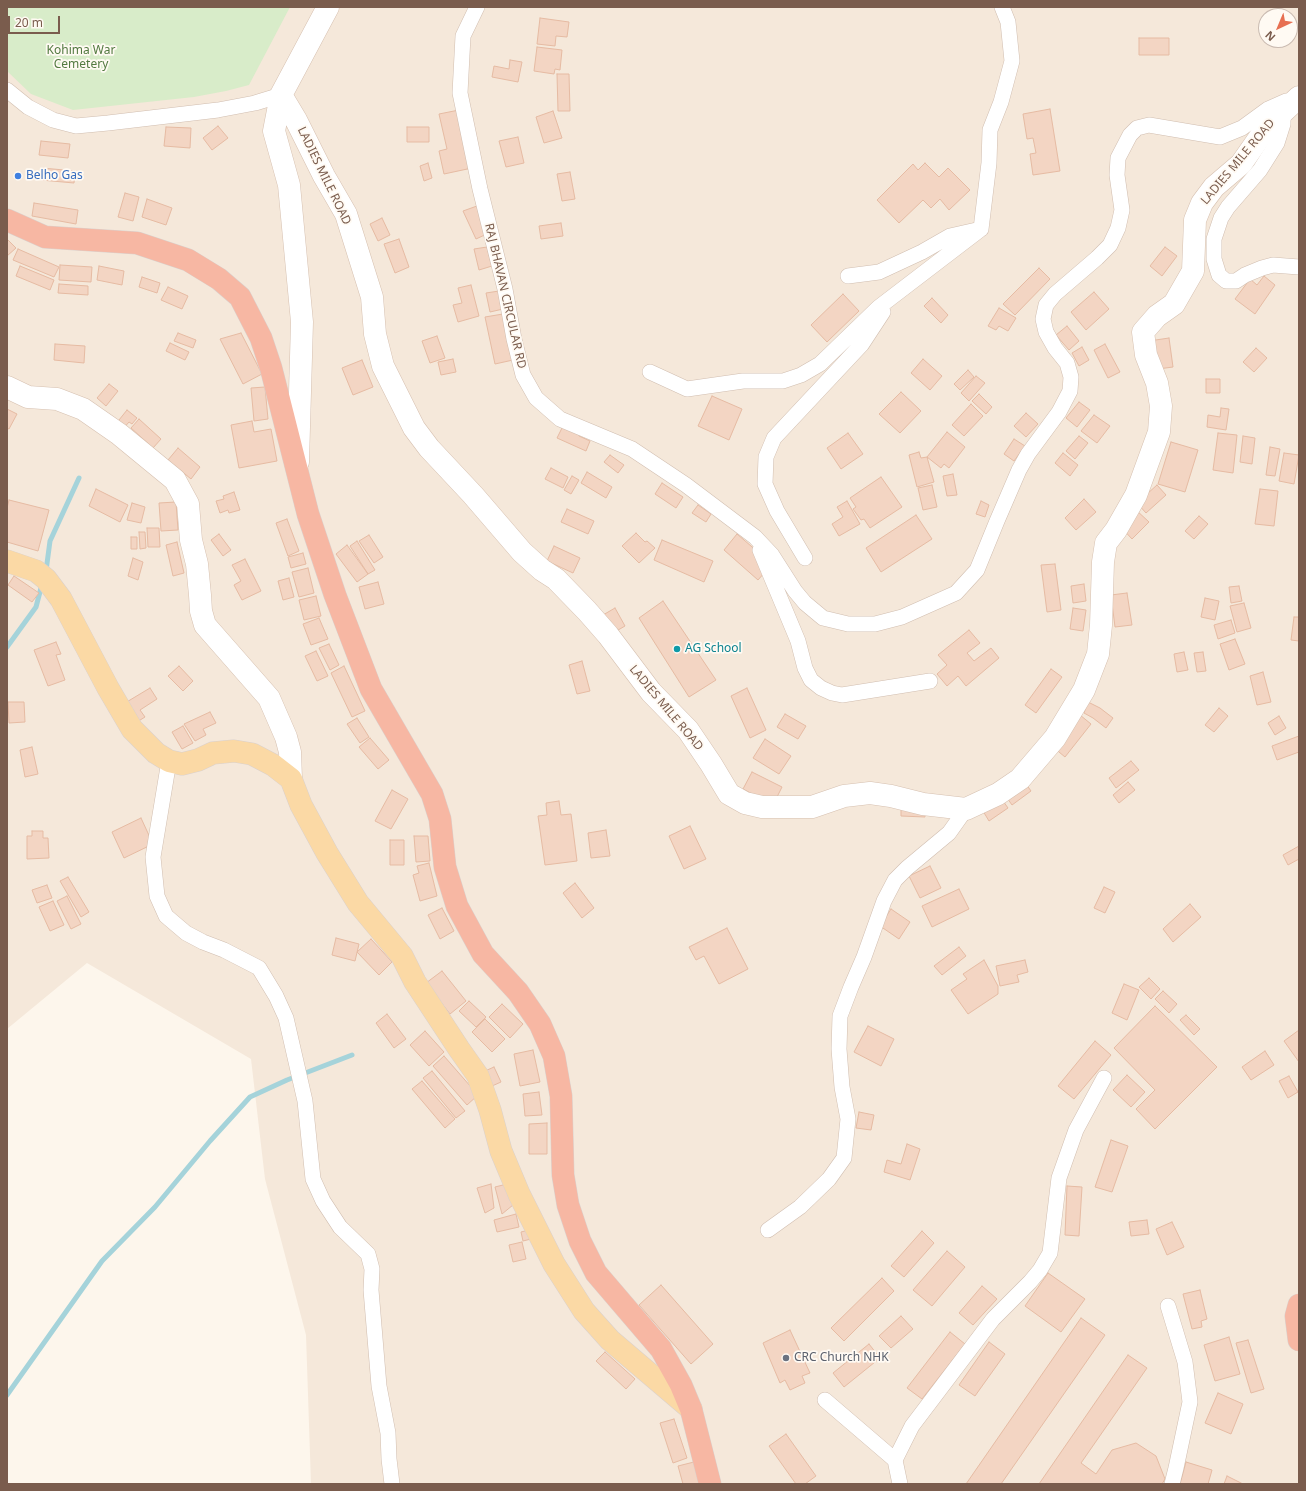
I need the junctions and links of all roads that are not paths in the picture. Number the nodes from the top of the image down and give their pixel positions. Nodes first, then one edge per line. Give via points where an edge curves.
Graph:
1 (328, 7) edge
2 (477, 7) edge
3 (1002, 7) edge
4 (7, 90) edge
5 (281, 95) junction
6 (1299, 96) edge
7 (1288, 116) edge
8 (7, 220) edge
9 (981, 229) junction
10 (1299, 267) edge
11 (848, 276) dead end
12 (892, 297) junction
13 (650, 372) dead end
14 (7, 387) edge
15 (298, 474) junction
16 (755, 537) junction
17 (805, 558) dead end
18 (7, 561) edge
19 (930, 681) dead end
20 (169, 761) junction
21 (292, 779) junction
22 (966, 809) junction
23 (1104, 1078) dead end
24 (768, 1230) dead end
25 (1299, 1305) edge
26 (1168, 1306) dead end
27 (1299, 1340) edge
28 (825, 1400) dead end
29 (691, 1409) junction
30 (895, 1460) junction
31 (711, 1482) edge
32 (392, 1484) edge
33 (900, 1484) edge
34 (1172, 1484) edge

1 - 5 street
2 - 16 street, RAJ BHAVAN CIRCULAR RD via 463,36 460,93 523,375 536,398 560,419 632,449 686,485
3 - 9 street via 1008,22 1012,61 990,130
4 - 5 street via 28,107 52,120 76,126 218,110
5 - 15 street via 274,131 289,185 302,322
5 - 22 street, LADIES MILE ROAD via 346,214 372,297 375,334 383,366 414,428 522,552 556,579 600,626 651,692 688,730 729,794 745,803 762,808 812,807 844,796 870,793 923,804
6 - 7 street, LADIES MILE ROAD
6 - 16 street, RAJ BHAVAN CIRCULAR RD via 1268,110 1242,128 1220,137 1149,125 1137,128 1130,135 1118,158 1117,175 1122,210 1118,228 1110,245 1046,305 1043,319 1046,332 1067,363 1071,377 1070,391 1059,412 1019,470 977,570 956,593 902,617 875,624 848,624 823,618 805,603 772,555
7 - 10 street via 1277,143 1260,170 1228,206 1221,218 1214,239 1214,259 1219,275 1226,281 1236,281 1273,265
7 - 22 street, LADIES MILE ROAD via 1271,122 1240,164 1214,187 1202,203 1196,220 1193,271 1174,304 1143,332 1146,354 1161,406 1159,432 1136,495 1106,543 1098,654 1084,690 1055,738 1020,779 998,794
8 - 15 highway via 45,237 137,243 188,260 219,279 240,297 261,338
9 - 11 street via 950,236 879,272
9 - 12 street
12 - 13 street via 820,364 801,375 783,381 743,381 687,389
12 - 17 street via 862,344 774,438 766,457 765,484 777,511
14 - 21 street via 28,396 57,400 83,409 119,434 174,480 188,504 205,626 269,698 286,736
15 - 29 highway via 308,514 335,595 371,689 432,794 440,819 445,867 457,906 483,954 518,992 540,1024 554,1056 561,1096 563,1175 568,1205 580,1241 596,1273 661,1349
16 - 19 street via 798,641 811,680 821,688 842,695
18 - 20 main road via 36,571 46,580 61,599 132,729 156,753
20 - 21 main road via 182,764 213,753 234,751 252,754
20 - 32 street via 152,857 157,896 166,916 186,933 259,968 286,1018 305,1101 313,1179 323,1201 340,1227 368,1254 372,1269 371,1290 378,1379 388,1433
21 - 29 main road via 324,847 358,903 402,956 415,982 478,1076 501,1150 519,1194 554,1264 584,1311 610,1340
22 - 24 street via 949,833 895,880 850,987 840,1016 839,1050 848,1120 844,1158 829,1179 800,1207
23 - 30 street via 1076,1130 1058,1178 1050,1253 1030,1282 993,1319 912,1426
25 - 27 highway via 1296,1316
26 - 34 street via 1185,1362 1190,1402
28 - 30 street
29 - 31 highway
30 - 33 street

